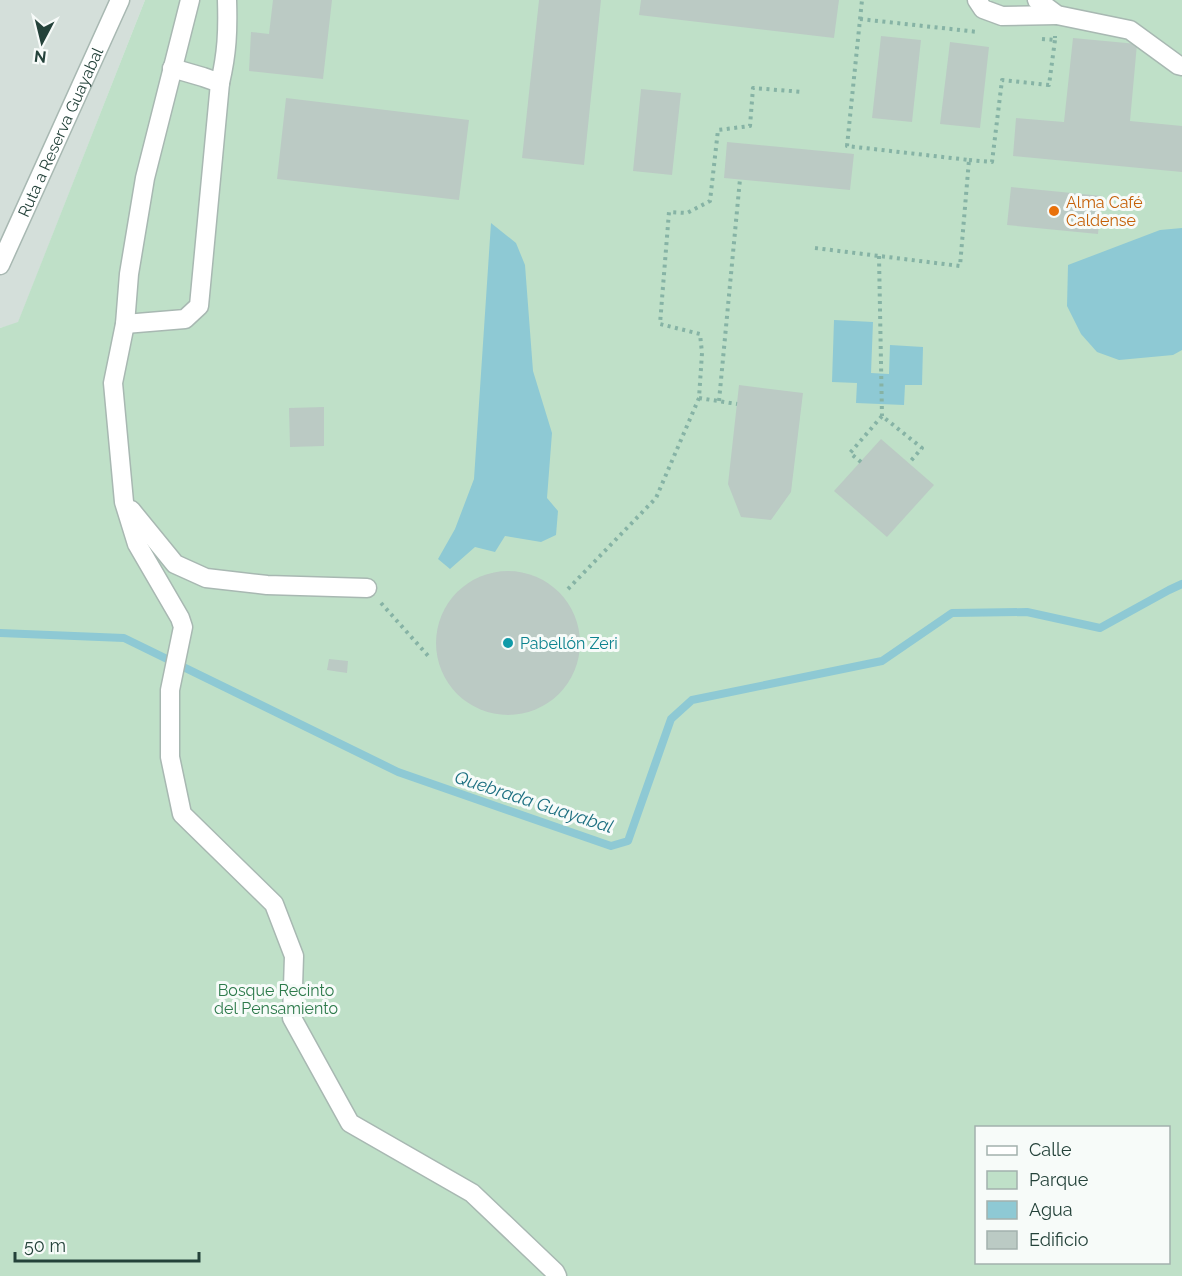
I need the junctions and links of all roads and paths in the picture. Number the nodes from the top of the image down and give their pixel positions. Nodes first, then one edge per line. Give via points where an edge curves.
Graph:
1 (120, 0) edge
2 (190, 0) edge
3 (227, 0) edge
4 (862, 0) edge
5 (977, 0) edge
6 (1037, 0) edge
7 (1057, 15) junction
8 (1054, 40) dead end
9 (1182, 66) edge
10 (172, 68) junction
11 (220, 83) junction
12 (803, 92) dead end
13 (969, 160) junction
14 (740, 179) dead end
15 (815, 248) dead end
16 (879, 256) junction
17 (0, 265) edge
18 (125, 324) junction
19 (699, 398) junction
20 (719, 401) junction
21 (737, 404) dead end
22 (882, 416) junction
23 (861, 462) dead end
24 (909, 463) dead end
25 (124, 501) junction
26 (367, 588) joint
27 (568, 589) dead end
28 (430, 658) dead end
29 (557, 1276) edge

1 - 17 lane, Ruta a Reserva Guayabal
2 - 10 lane
3 - 11 lane via 228,30
4 - 13 path via 848,146
5 - 7 lane via 983,9 1002,16
6 - 7 lane
7 - 9 lane via 1130,30
8 - 13 path via 1049,85 1002,80 992,162
10 - 11 lane
10 - 18 lane via 145,178
11 - 18 lane via 199,306 185,319
12 - 19 path via 753,88 750,126 718,130 710,201 687,213 669,212 660,324 700,334
13 - 16 path via 960,266
14 - 20 path
15 - 16 path
16 - 22 path
18 - 25 lane via 113,382
19 - 20 path
19 - 27 path via 656,498
20 - 21 path
22 - 23 path via 850,453
22 - 24 path via 922,448
25 - 26 lane via 176,564 206,578 267,585
25 - 29 lane via 137,544 183,627 170,690 170,757 182,814 274,904 294,956 292,1018 350,1123 472,1193
26 - 28 path

